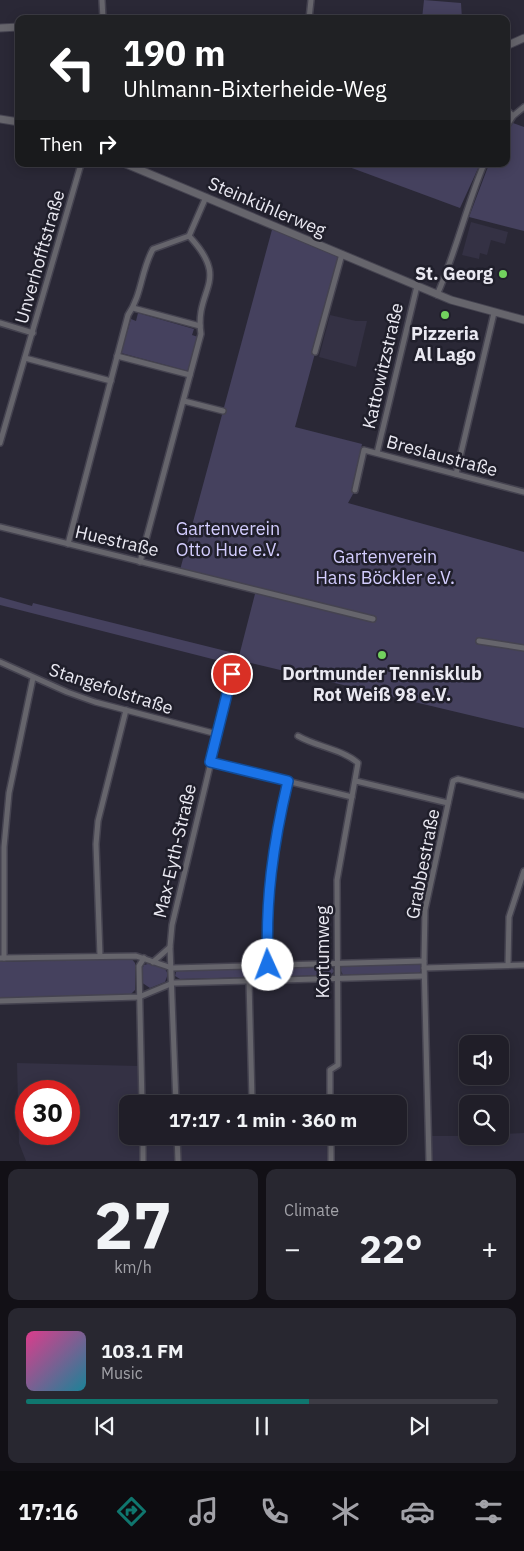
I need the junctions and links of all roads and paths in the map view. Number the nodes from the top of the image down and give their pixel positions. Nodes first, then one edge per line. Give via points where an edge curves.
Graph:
1 (102, 0) edge
2 (311, 0) edge
3 (103, 15) edge
4 (309, 15) edge
5 (15, 27) edge
6 (0, 28) edge
7 (524, 38) edge
8 (510, 44) edge
9 (524, 107) edge
10 (510, 113) edge
11 (513, 116) junction
12 (0, 119) edge
13 (510, 120) edge
14 (15, 121) edge
15 (80, 167) edge
16 (133, 167) edge
17 (483, 167) edge
18 (206, 197) junction
19 (189, 236) junction
20 (342, 254) junction
21 (417, 286) junction
22 (437, 295) junction
23 (133, 308) junction
24 (494, 313) junction
25 (524, 320) edge
26 (0, 323) edge
27 (200, 326) junction
28 (33, 333) junction
29 (315, 352) dead end
30 (117, 356) junction
31 (25, 358) junction
32 (190, 375) junction
33 (111, 381) junction
34 (184, 402) junction
35 (223, 411) dead end
36 (0, 443) edge
37 (377, 453) junction
38 (456, 474) junction
39 (354, 490) dead end
40 (524, 492) edge
41 (0, 527) edge
42 (68, 544) junction
43 (140, 562) junction
44 (373, 619) dead end
45 (479, 641) dead end
46 (524, 648) edge
47 (0, 662) edge
48 (232, 674) dead end
49 (33, 678) junction
50 (126, 710) junction
51 (217, 734) junction
52 (298, 736) dead end
53 (210, 762) junction
54 (288, 781) junction
55 (356, 781) junction
56 (524, 796) edge
57 (352, 797) junction
58 (448, 803) junction
59 (524, 871) edge
60 (170, 948) junction
61 (100, 956) junction
62 (2, 958) edge
63 (144, 958) junction
64 (424, 961) junction
65 (153, 962) junction
66 (337, 964) junction
67 (268, 965) junction
68 (508, 965) junction
69 (524, 965) edge
70 (172, 968) junction
71 (424, 968) junction
72 (424, 976) junction
73 (337, 978) junction
74 (249, 981) junction
75 (173, 983) junction
76 (139, 997) junction
77 (0, 1000) edge
78 (142, 1095) edge
79 (176, 1095) edge
80 (252, 1095) edge
81 (330, 1095) edge
82 (143, 1145) edge
83 (177, 1145) edge
84 (331, 1145) edge
85 (143, 1161) edge
86 (178, 1161) edge
87 (331, 1161) edge
88 (429, 1161) edge

1 - 3 street
2 - 4 street
5 - 6 street
7 - 8 street
9 - 11 street
10 - 11 street
11 - 13 street
12 - 14 street
15 - 28 street, Unverhofftstraße
16 - 18 street, Steinkühlerweg
17 - 22 street
18 - 19 street
18 - 20 street, Steinkühlerweg
19 - 23 street via 153,249
19 - 27 street via 204,253 211,268 199,316
20 - 21 street, Steinkühlerweg
20 - 29 street, Steinkühlerweg
21 - 22 street, Steinkühlerweg
21 - 37 street, Kattowitzstraße
22 - 24 street, Steinkühlerweg
23 - 27 street
23 - 30 street via 128,315
24 - 25 street, Steinkühlerweg
24 - 38 street
26 - 28 street
27 - 32 street via 201,334
28 - 31 street, Unverhofftstraße
30 - 32 street
30 - 33 street
31 - 33 street
31 - 36 street, Unverhofftstraße
32 - 34 street
33 - 42 street
34 - 35 street
34 - 43 street
37 - 38 street, Breslaustraße
37 - 39 street, Breslaustraße via 364,450
38 - 40 street, Breslaustraße
41 - 42 street, Huestraße
42 - 43 street, Huestraße
43 - 44 street, Huestraße
45 - 46 street
47 - 49 street, Stangefolstraße
48 - 51 street, Max-Eyth-Straße
49 - 50 street, Stangefolstraße
49 - 62 street via 9,793 4,848
50 - 51 street, Stangefolstraße
50 - 61 street via 98,821
51 - 53 street, Max-Eyth-Straße
52 - 55 street via 350,757 358,764
53 - 54 street
53 - 60 street, Max-Eyth-Straße via 172,925
54 - 57 street
54 - 67 street via 274,837 268,895
55 - 57 street, Kortumweg
55 - 58 street
56 - 58 street, Grabbestraße via 455,778
57 - 66 street, Kortumweg via 337,881
58 - 64 street, Grabbestraße via 428,890
59 - 68 street via 509,917
60 - 65 street
60 - 70 street, Max-Eyth-Straße
61 - 62 street
61 - 63 street
63 - 65 street
63 - 76 street via 138,966
64 - 66 street
64 - 71 street, Grabbestraße
65 - 70 street
66 - 67 street
66 - 73 street, Kortumweg
67 - 70 street
68 - 69 street
68 - 71 street
70 - 75 street, Max-Eyth-Straße
71 - 72 street, Grabbestraße
72 - 73 street
72 - 88 street, Grabbestraße
73 - 74 street
73 - 81 street, Kortumweg via 338,1065 330,1070
74 - 75 street
74 - 80 street
75 - 76 street
75 - 79 street, Max-Eyth-Straße
76 - 77 street
76 - 78 street
82 - 85 street
83 - 86 street
84 - 87 street

